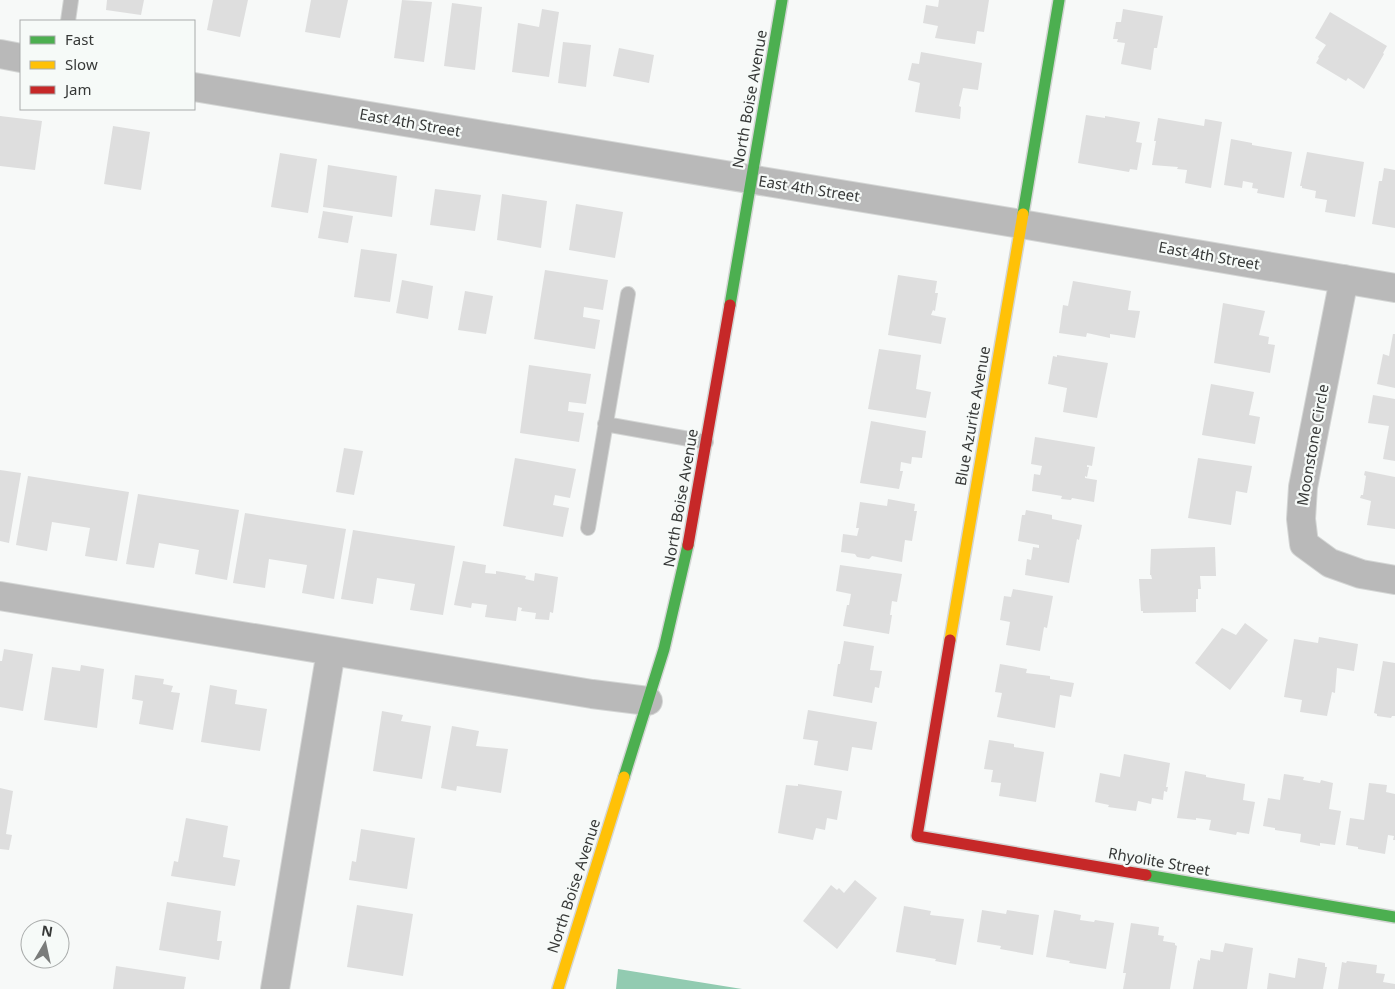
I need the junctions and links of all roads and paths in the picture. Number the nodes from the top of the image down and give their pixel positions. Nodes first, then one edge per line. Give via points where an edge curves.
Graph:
1 (71, 0) edge
2 (782, 0) edge
3 (1059, 0) edge
4 (68, 20) edge
5 (0, 54) edge
6 (20, 58) edge
7 (195, 87) edge
8 (752, 180) junction
9 (1021, 224) junction
10 (1344, 279) junction
11 (1395, 288) edge
12 (628, 294) dead end
13 (606, 424) junction
14 (706, 442) junction
15 (588, 528) dead end
16 (1395, 580) edge
17 (0, 596) edge
18 (331, 651) junction
19 (648, 701) junction
20 (917, 836) joint
21 (1395, 917) edge
22 (275, 989) edge
23 (558, 989) edge

1 - 4 lane
2 - 8 street, North Boise Avenue
3 - 9 street, Blue Azurite Avenue
5 - 6 street
7 - 8 street, East 4th Street
8 - 9 street, East 4th Street
8 - 14 street, North Boise Avenue
9 - 10 street, East 4th Street
9 - 20 street, Blue Azurite Avenue
10 - 11 street, East 4th Street
10 - 16 street, Moonstone Circle via 1303,487 1301,519 1304,544 1330,563 1361,574
12 - 13 lane
13 - 14 lane
13 - 15 lane
14 - 19 street, North Boise Avenue via 686,559
17 - 18 street
18 - 19 street
18 - 22 street
19 - 23 street, North Boise Avenue
20 - 21 street, Rhyolite Street

